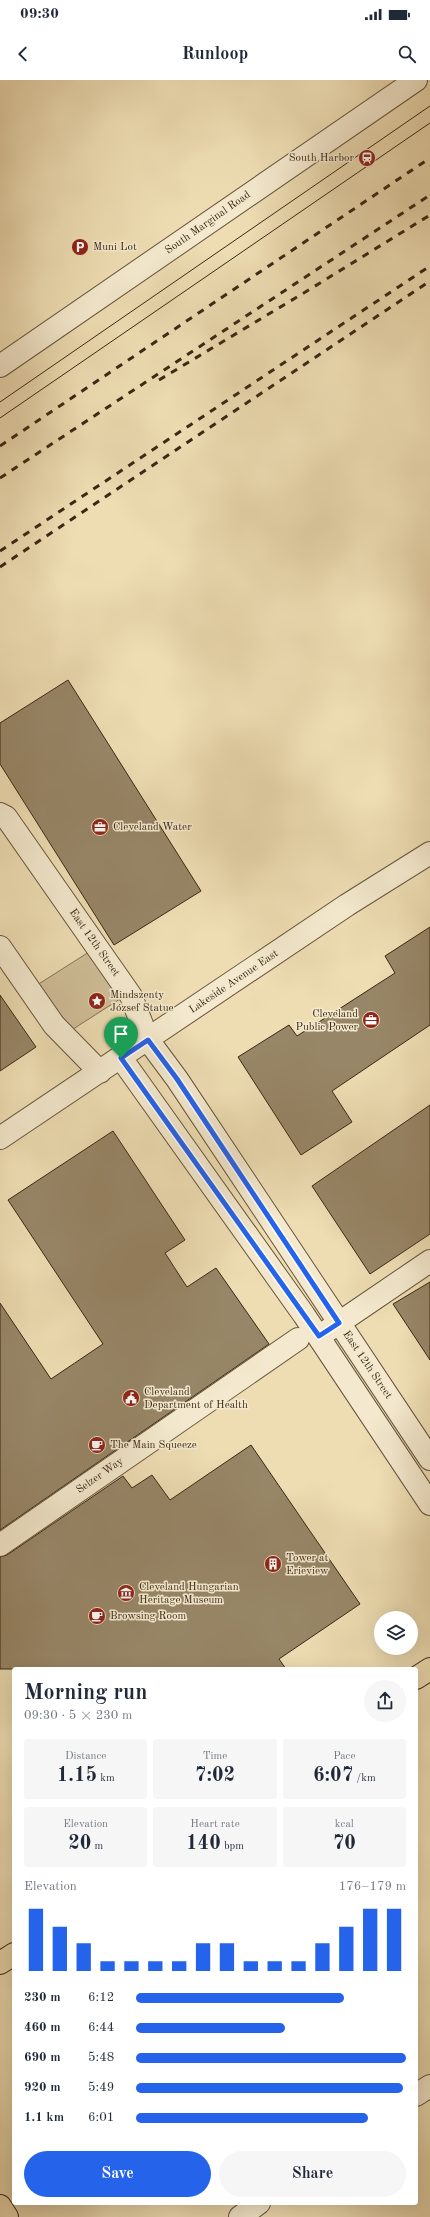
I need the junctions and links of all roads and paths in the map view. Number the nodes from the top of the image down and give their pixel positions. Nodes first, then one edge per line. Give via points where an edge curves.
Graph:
1 (416, 80) edge
2 (0, 366) edge
3 (0, 814) edge
4 (430, 854) edge
5 (0, 947) edge
6 (148, 1040) junction
7 (121, 1058) junction
8 (100, 1072) junction
9 (0, 1138) edge
10 (430, 1261) edge
11 (339, 1323) junction
12 (309, 1338) junction
13 (430, 1459) edge
14 (430, 1504) edge
15 (0, 1545) edge
16 (430, 1668) edge
17 (418, 1677) edge
18 (12, 1955) edge
19 (0, 1963) edge
20 (430, 2086) edge
21 (418, 2094) edge
22 (256, 2205) edge
23 (0, 2206) edge
24 (7, 2217) edge
25 (240, 2217) edge

1 - 2 street, South Marginal Road
3 - 6 street, East 12th Street via 6,817 131,996
4 - 6 street, Lakeside Avenue East via 347,905
5 - 8 street via 54,1025
6 - 7 street, Lakeside Avenue East
6 - 11 street, East 12th Street via 177,1079
7 - 8 street, Lakeside Avenue East
7 - 12 street
8 - 9 street, Lakeside Avenue East
10 - 11 street, Selzer Way
11 - 12 street, Selzer Way
11 - 13 street, East 12th Street
12 - 14 street
12 - 15 street, Selzer Way
16 - 17 main road
18 - 19 main road
20 - 21 street
22 - 25 street
23 - 24 main road

